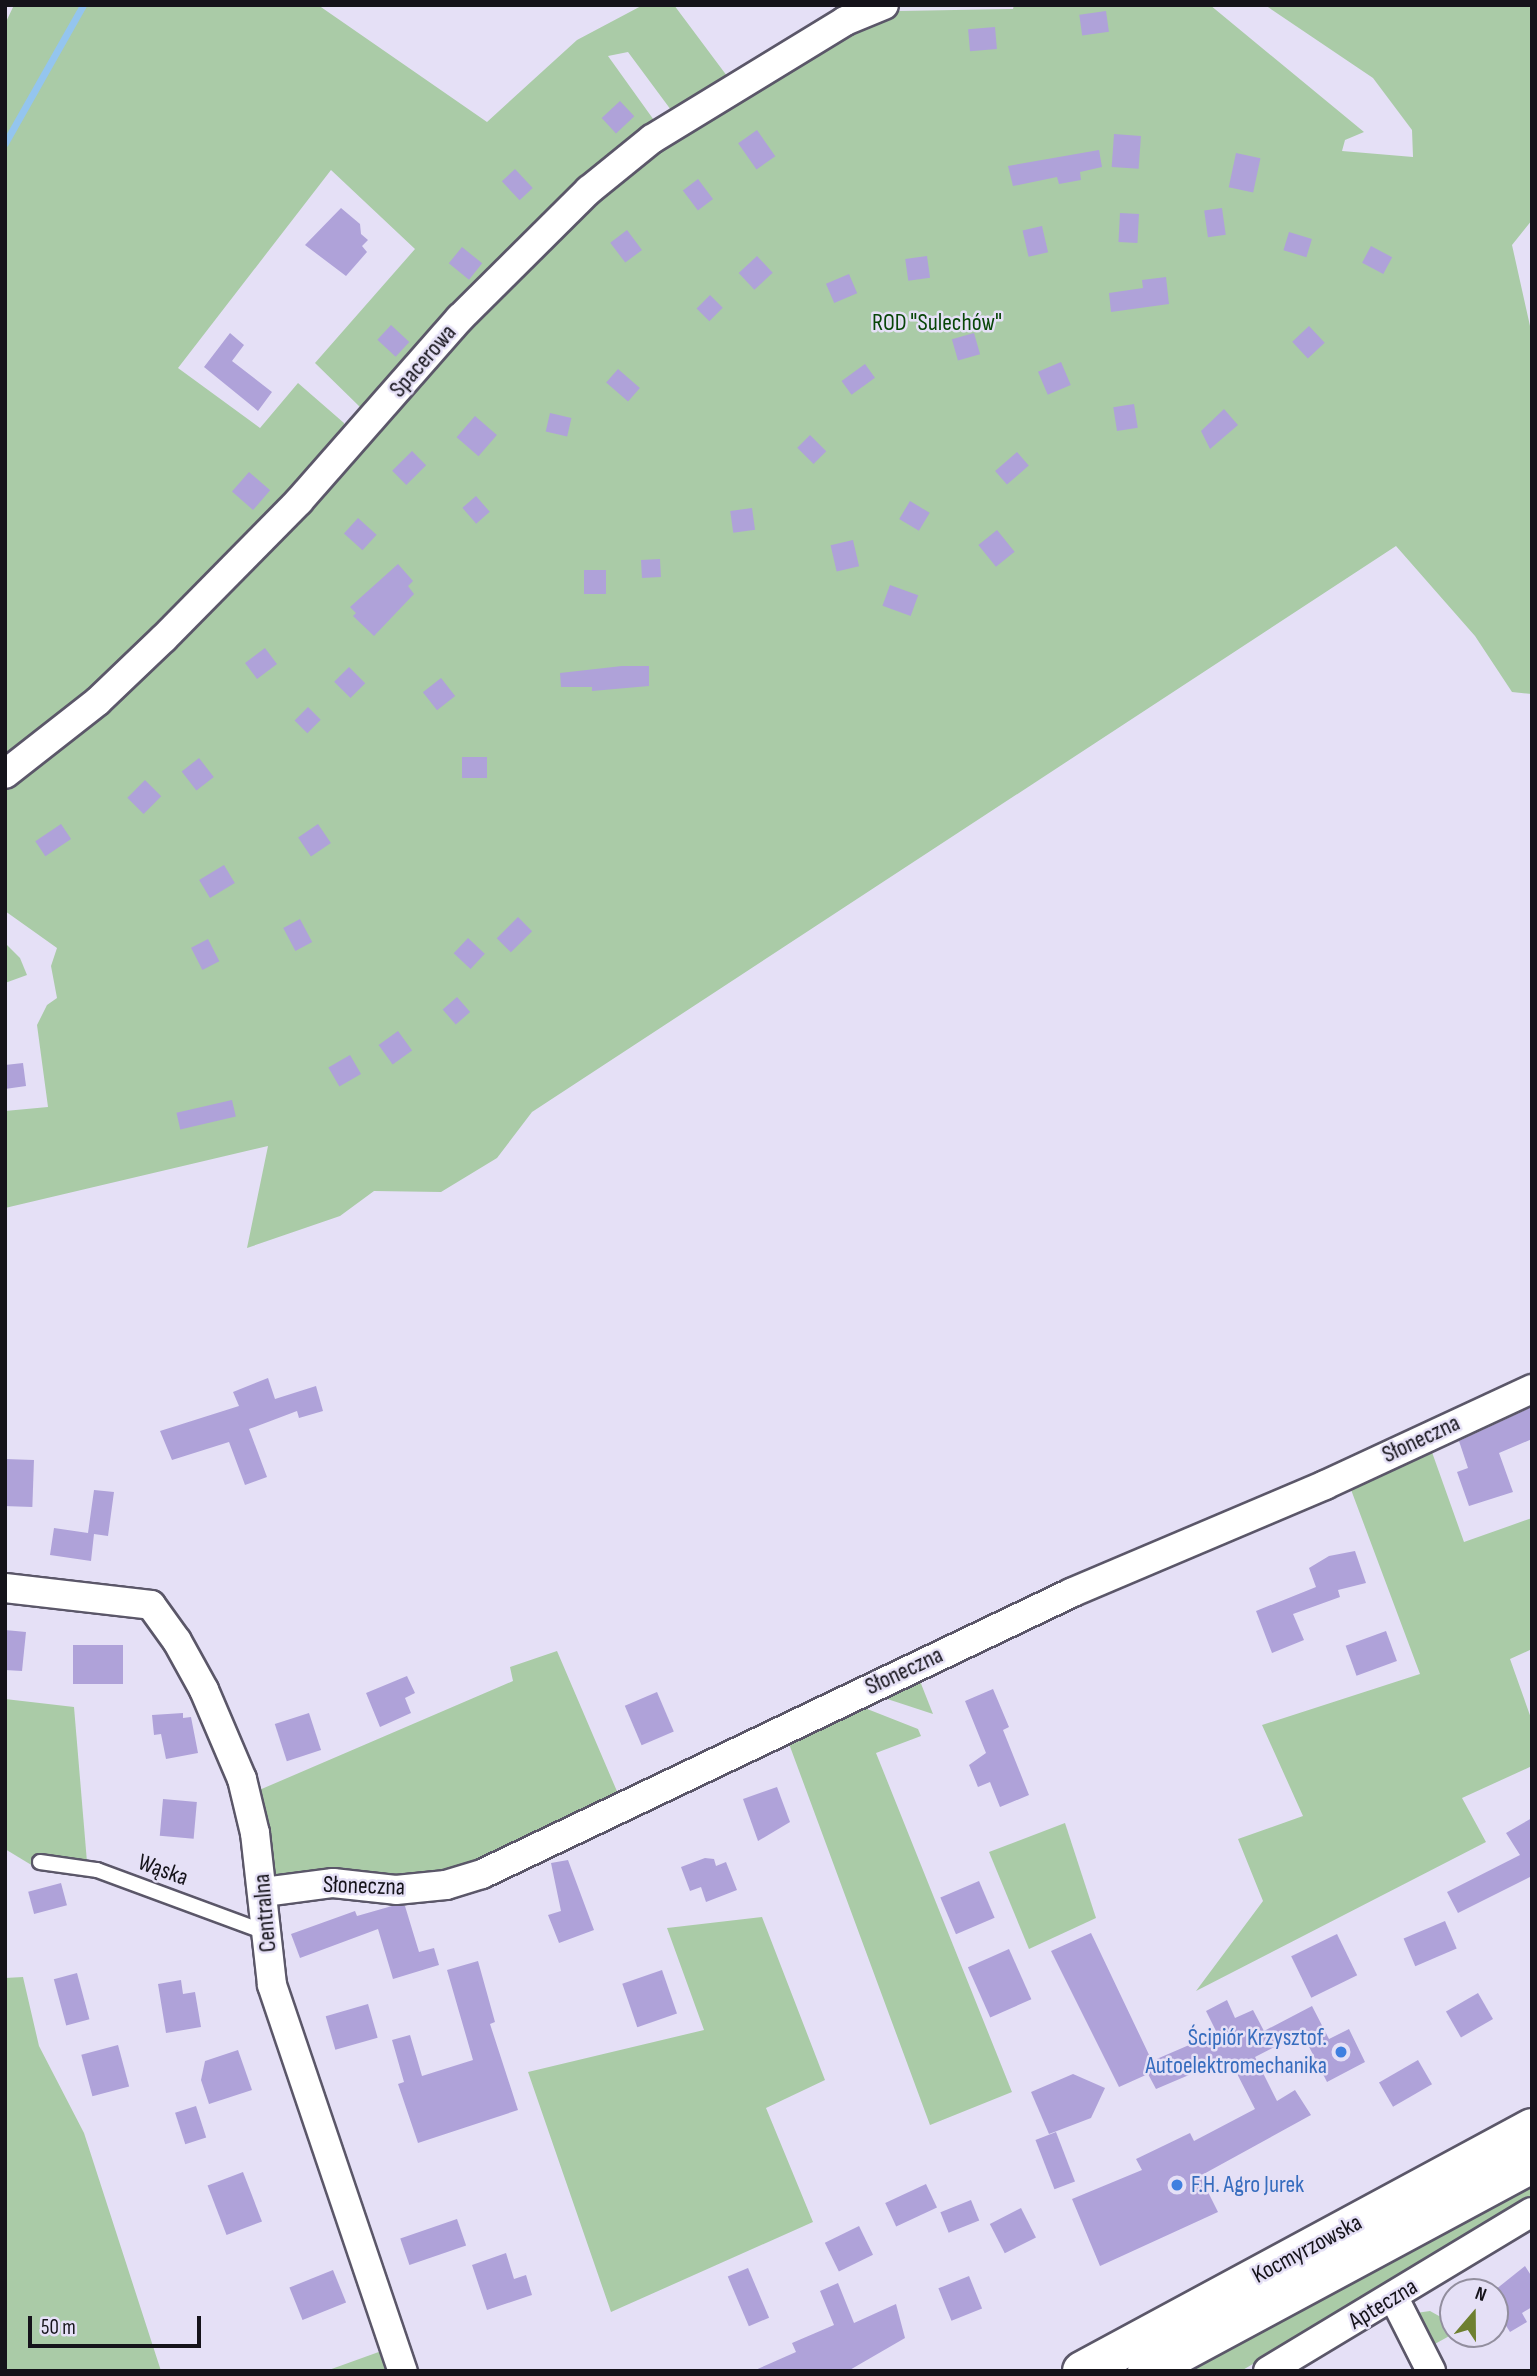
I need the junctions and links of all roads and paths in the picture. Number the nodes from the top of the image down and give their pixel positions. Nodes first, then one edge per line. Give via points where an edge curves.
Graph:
1 (884, 5) edge
2 (5, 774) edge
3 (1532, 1389) edge
4 (5, 1588) edge
5 (40, 1862) dead end
6 (264, 1892) junction
7 (267, 1933) junction
8 (1532, 2128) edge
9 (1532, 2164) edge
10 (1532, 2212) edge
11 (1394, 2298) junction
12 (402, 2371) edge
13 (1082, 2371) edge
14 (1147, 2371) edge
15 (1268, 2371) edge
16 (1431, 2371) edge

1 - 2 street, Spacerowa via 845,22 652,139 589,190 460,318 299,500 164,638 98,701
3 - 6 street, Słoneczna via 1325,1485 1058,1599 482,1874 446,1885 396,1890 333,1883
4 - 6 street, Centralna via 151,1605 204,1690 242,1780
5 - 7 lane, Wąska via 97,1870
6 - 7 street, Centralna
7 - 12 street, Centralna via 272,1985
8 - 13 main road, Kocmyrzowska
9 - 14 main road, Kocmyrzowska
10 - 11 street, Apteczna
11 - 15 street, Apteczna
11 - 16 street

